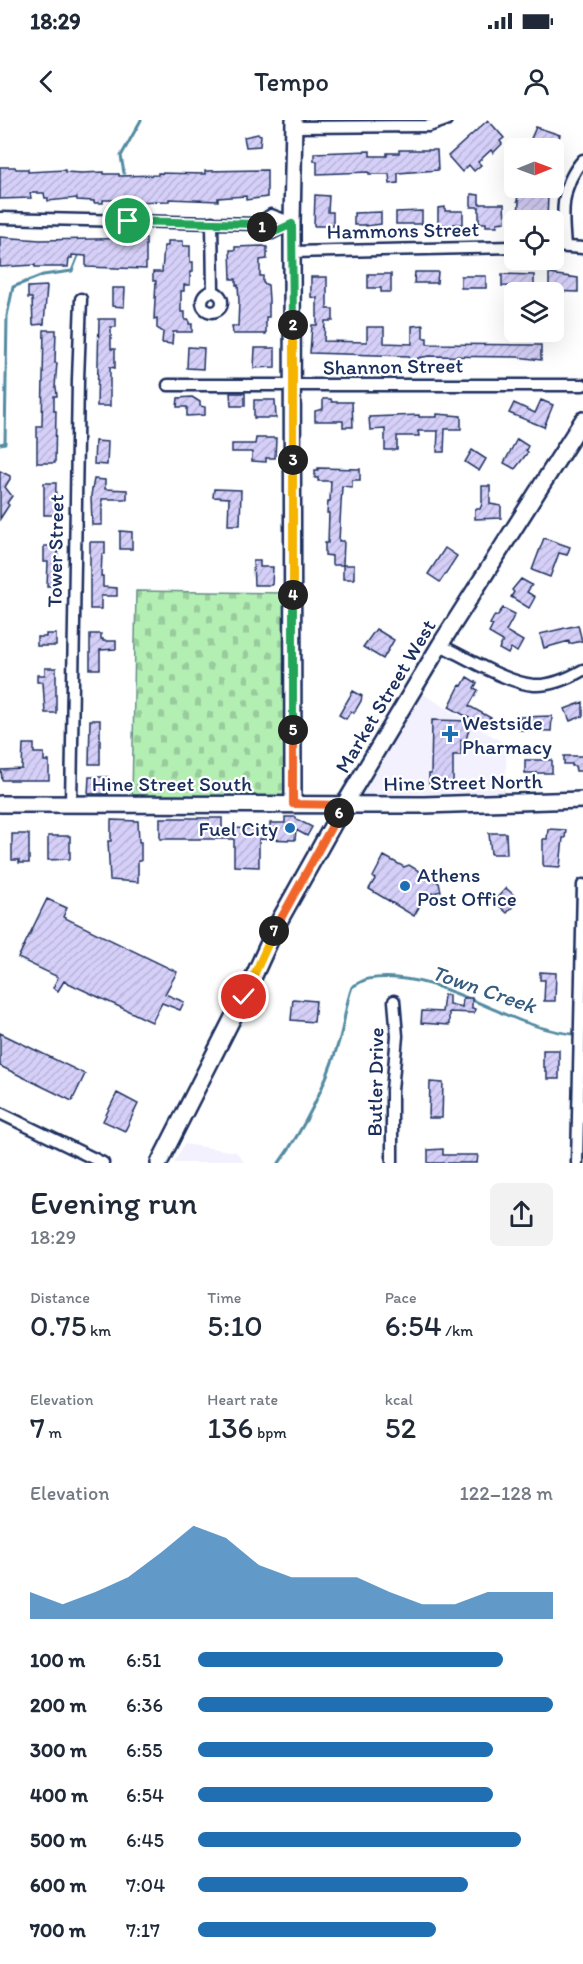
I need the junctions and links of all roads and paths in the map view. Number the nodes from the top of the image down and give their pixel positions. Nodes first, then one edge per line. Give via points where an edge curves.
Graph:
1 (446, 120) edge
2 (294, 123) edge
3 (583, 160) edge
4 (561, 210) edge
5 (0, 218) edge
6 (212, 222) junction
7 (257, 224) junction
8 (292, 224) junction
9 (564, 246) edge
10 (504, 247) edge
11 (583, 248) edge
12 (292, 252) junction
13 (213, 292) dead end
14 (81, 299) dead end
15 (583, 385) edge
16 (168, 386) dead end
17 (293, 386) junction
18 (583, 420) edge
19 (440, 645) junction
20 (583, 670) edge
21 (583, 800) edge
22 (0, 804) edge
23 (70, 804) junction
24 (293, 804) junction
25 (344, 805) junction
26 (583, 885) edge
27 (394, 1001) dead end
28 (582, 1002) edge
29 (0, 1113) edge
30 (103, 1163) edge
31 (159, 1163) edge
32 (392, 1163) edge
33 (577, 1163) edge

1 - 2 street via 429,126
2 - 8 street
3 - 4 street via 567,188
5 - 6 street
6 - 7 street
6 - 13 street
7 - 8 street via 272,233
7 - 8 street via 271,215
8 - 12 street
9 - 11 street
10 - 12 street, Hammons Street
12 - 17 street
14 - 23 street, Tower Street
15 - 17 street, Shannon Street
16 - 17 street, Shannon Street
17 - 24 street
18 - 19 street, Market Street West
19 - 20 street via 512,680 535,685 557,682
19 - 25 street, Market Street West
21 - 25 street, Hine Street North
22 - 23 street, Hine Street South
23 - 24 street, Hine Street South
24 - 25 street, Hine Street South
25 - 31 street, Market Street West via 278,923
26 - 28 street
27 - 32 street, Butler Drive via 397,1036
28 - 33 street
29 - 30 street

